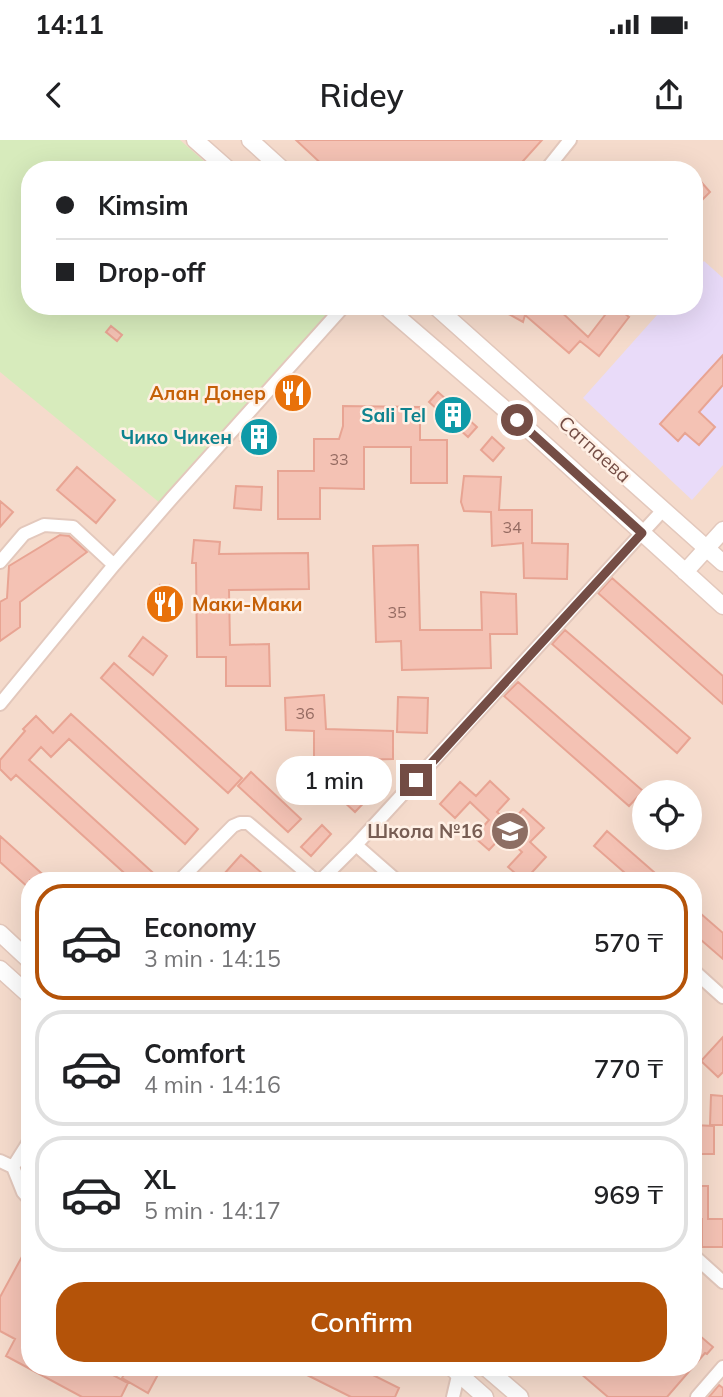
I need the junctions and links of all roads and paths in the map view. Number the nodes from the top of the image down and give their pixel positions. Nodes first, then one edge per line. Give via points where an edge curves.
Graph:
1 (195, 140) edge
2 (250, 140) edge
3 (570, 140) edge
4 (219, 161) edge
5 (273, 161) edge
6 (553, 161) edge
7 (337, 315) edge
8 (396, 315) edge
9 (446, 315) edge
10 (487, 353) junction
11 (468, 377) junction
12 (663, 510) junction
13 (723, 530) edge
14 (642, 533) junction
15 (706, 549) junction
16 (0, 562) edge
17 (723, 564) edge
18 (114, 565) junction
19 (685, 572) junction
20 (723, 606) edge
21 (0, 704) edge
22 (356, 845) junction
23 (188, 872) edge
24 (306, 872) edge
25 (329, 872) edge
26 (387, 872) edge
27 (0, 933) edge
28 (21, 953) edge
29 (0, 969) edge
30 (702, 978) edge
31 (21, 988) edge
32 (723, 997) edge
33 (21, 1154) edge
34 (0, 1161) edge
35 (13, 1167) junction
36 (21, 1187) edge
37 (702, 1263) edge
38 (723, 1282) edge
39 (723, 1367) edge
40 (455, 1376) edge
41 (464, 1376) edge
42 (496, 1376) edge
43 (453, 1397) edge
44 (485, 1397) edge
45 (520, 1397) edge
46 (696, 1397) edge

1 - 4 street
2 - 5 street
3 - 6 street
7 - 18 street
8 - 11 street, Сатпаева
9 - 10 street, Сатпаева
10 - 11 street
10 - 12 street, Сатпаева
11 - 14 street, Сатпаева
12 - 14 street
12 - 15 street, Сатпаева
13 - 15 street
14 - 19 street, Сатпаева
14 - 22 street
15 - 17 street, Сатпаева
15 - 19 street
16 - 18 street via 24,534 44,525 73,527
18 - 21 street
19 - 20 street, Сатпаева
22 - 25 street
22 - 26 street
23 - 24 street via 233,826 248,823
27 - 28 street
29 - 31 street
30 - 32 street
33 - 35 street
34 - 35 street
35 - 36 street
37 - 38 street
39 - 46 street
40 - 43 street
41 - 44 street
42 - 45 street

